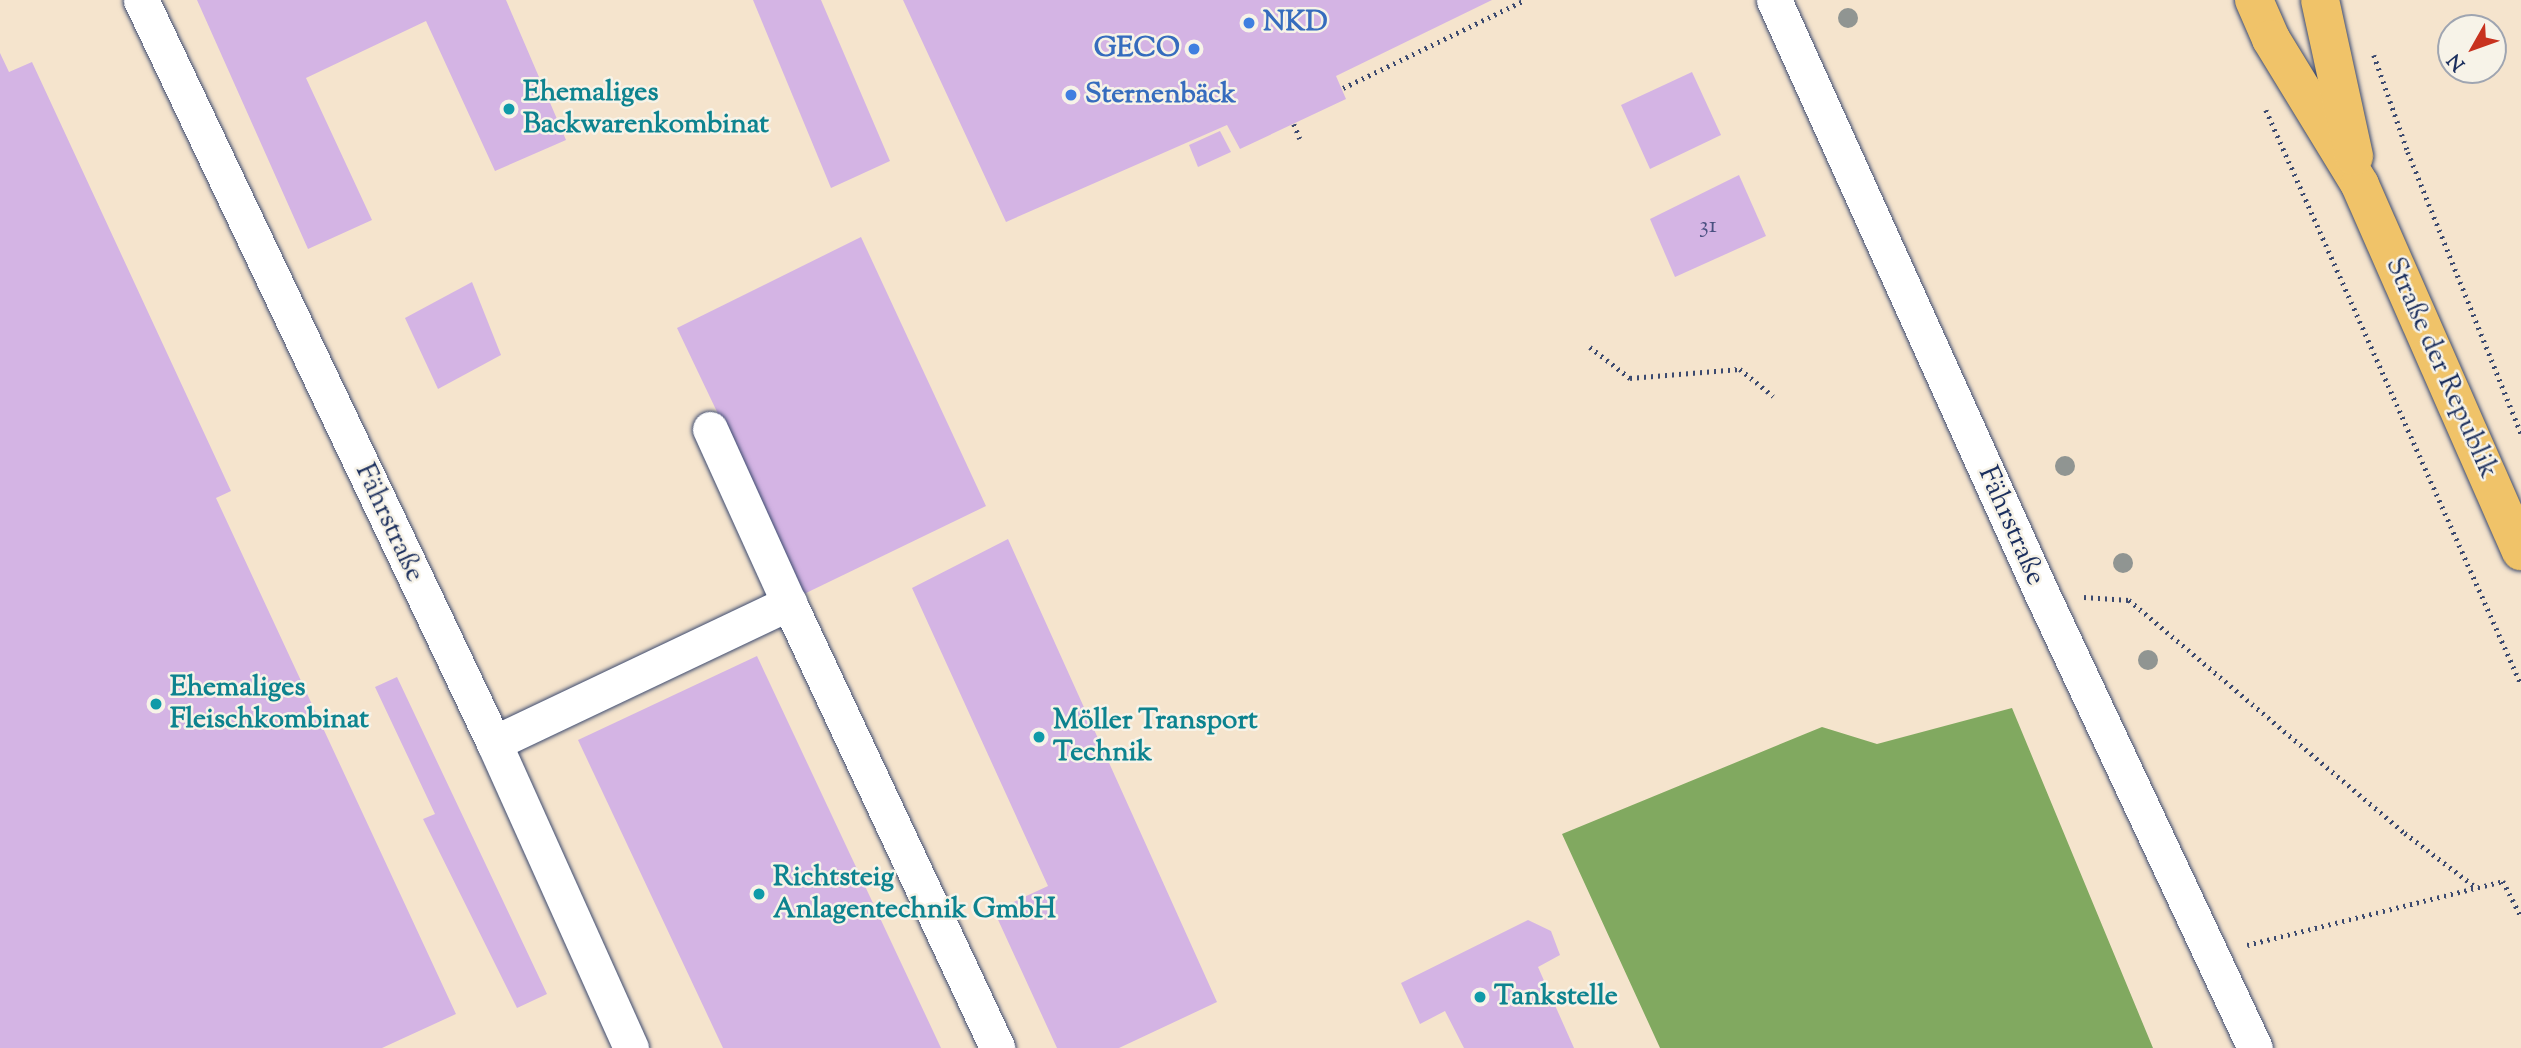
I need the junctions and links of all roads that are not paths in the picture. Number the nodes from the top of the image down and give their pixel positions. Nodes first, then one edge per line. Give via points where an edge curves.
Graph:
1 (141, 0) edge
2 (1774, 0) edge
3 (2254, 0) edge
4 (2320, 0) edge
5 (2360, 185) junction
6 (710, 429) dead end
7 (2521, 551) edge
8 (789, 603) junction
9 (494, 743) junction
10 (631, 1048) edge
11 (998, 1048) edge
12 (2255, 1048) edge

1 - 9 street, Fährstraße
2 - 12 street, Fährstraße via 2042,594
3 - 5 main road, Straße der Republik via 2272,39
4 - 5 main road, Straße der Republik
5 - 7 main road, Straße der Republik
6 - 8 street
8 - 9 street
8 - 11 street
9 - 10 street, Fährstraße

